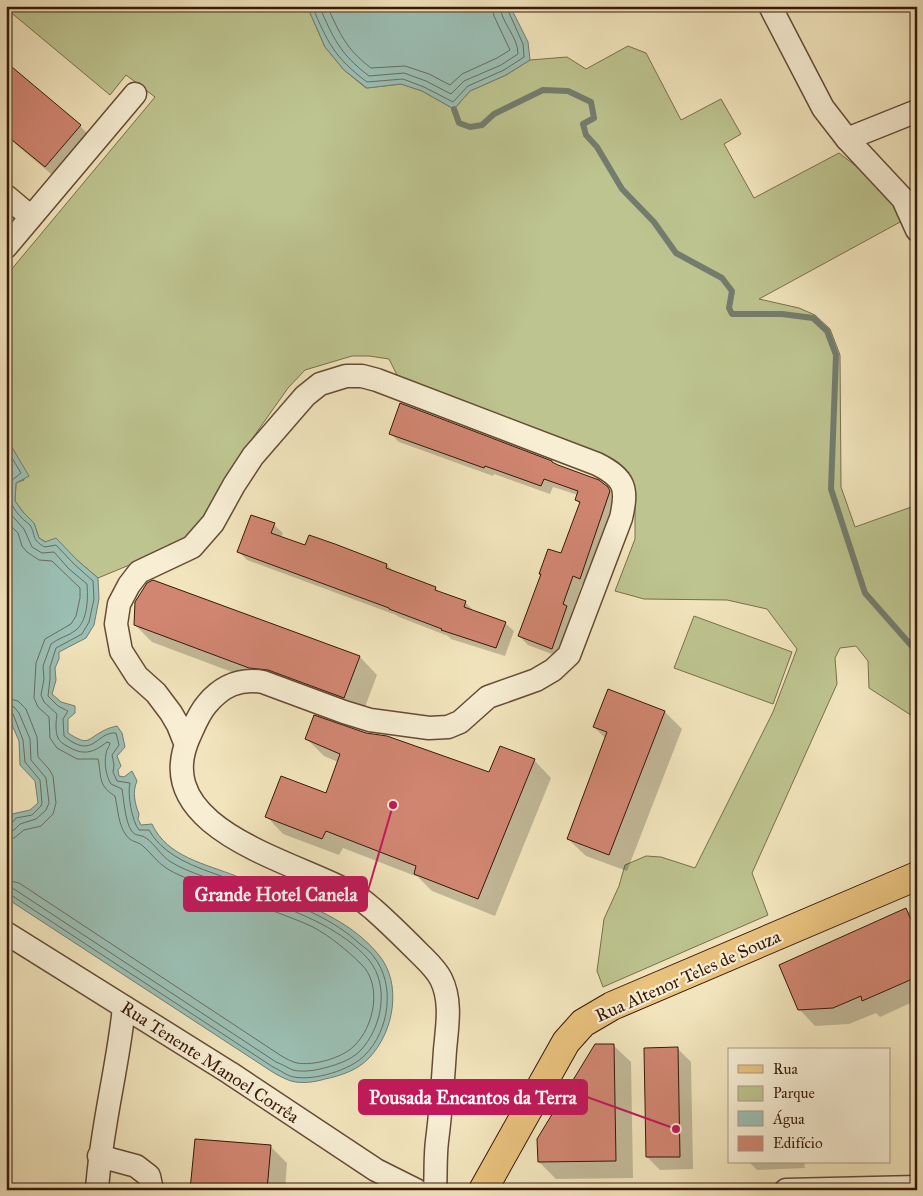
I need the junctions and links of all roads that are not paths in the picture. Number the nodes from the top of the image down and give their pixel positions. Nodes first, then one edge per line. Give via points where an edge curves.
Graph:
1 (770, 6) edge
2 (134, 94) dead end
3 (917, 111) edge
4 (847, 139) junction
5 (6, 196) edge
6 (31, 217) junction
7 (917, 230) edge
8 (6, 247) edge
9 (186, 746) junction
10 (917, 876) edge
11 (6, 933) edge
12 (124, 1007) junction
13 (99, 1156) junction
14 (917, 1187) edge
15 (97, 1190) edge
16 (152, 1190) edge
17 (416, 1190) edge
18 (435, 1190) edge
19 (484, 1190) edge
20 (786, 1190) edge

1 - 4 street via 823,108
2 - 6 street
3 - 4 street
4 - 7 street via 903,199
5 - 6 street
6 - 8 street
9 - 9 street via 171,713 156,693 136,676 121,651 116,624 119,604 139,572 192,547 213,523 253,456 305,396 320,384 346,376 378,380 597,464 619,480 625,490 621,518 569,655 536,680 488,697 460,722 448,727 429,728 370,720 263,682 240,681 222,689 202,709
9 - 18 street via 182,773 198,811 243,844 356,895 395,928 441,979 448,1006
10 - 19 main road, Rua Altenor Teles de Souza via 612,1006 583,1023 566,1042
11 - 12 street, Rua Tenente Manoel Corrêa
12 - 13 street
12 - 17 street, Rua Tenente Manoel Corrêa via 376,1170
13 - 15 street
13 - 16 street via 136,1166 149,1176
14 - 20 street

